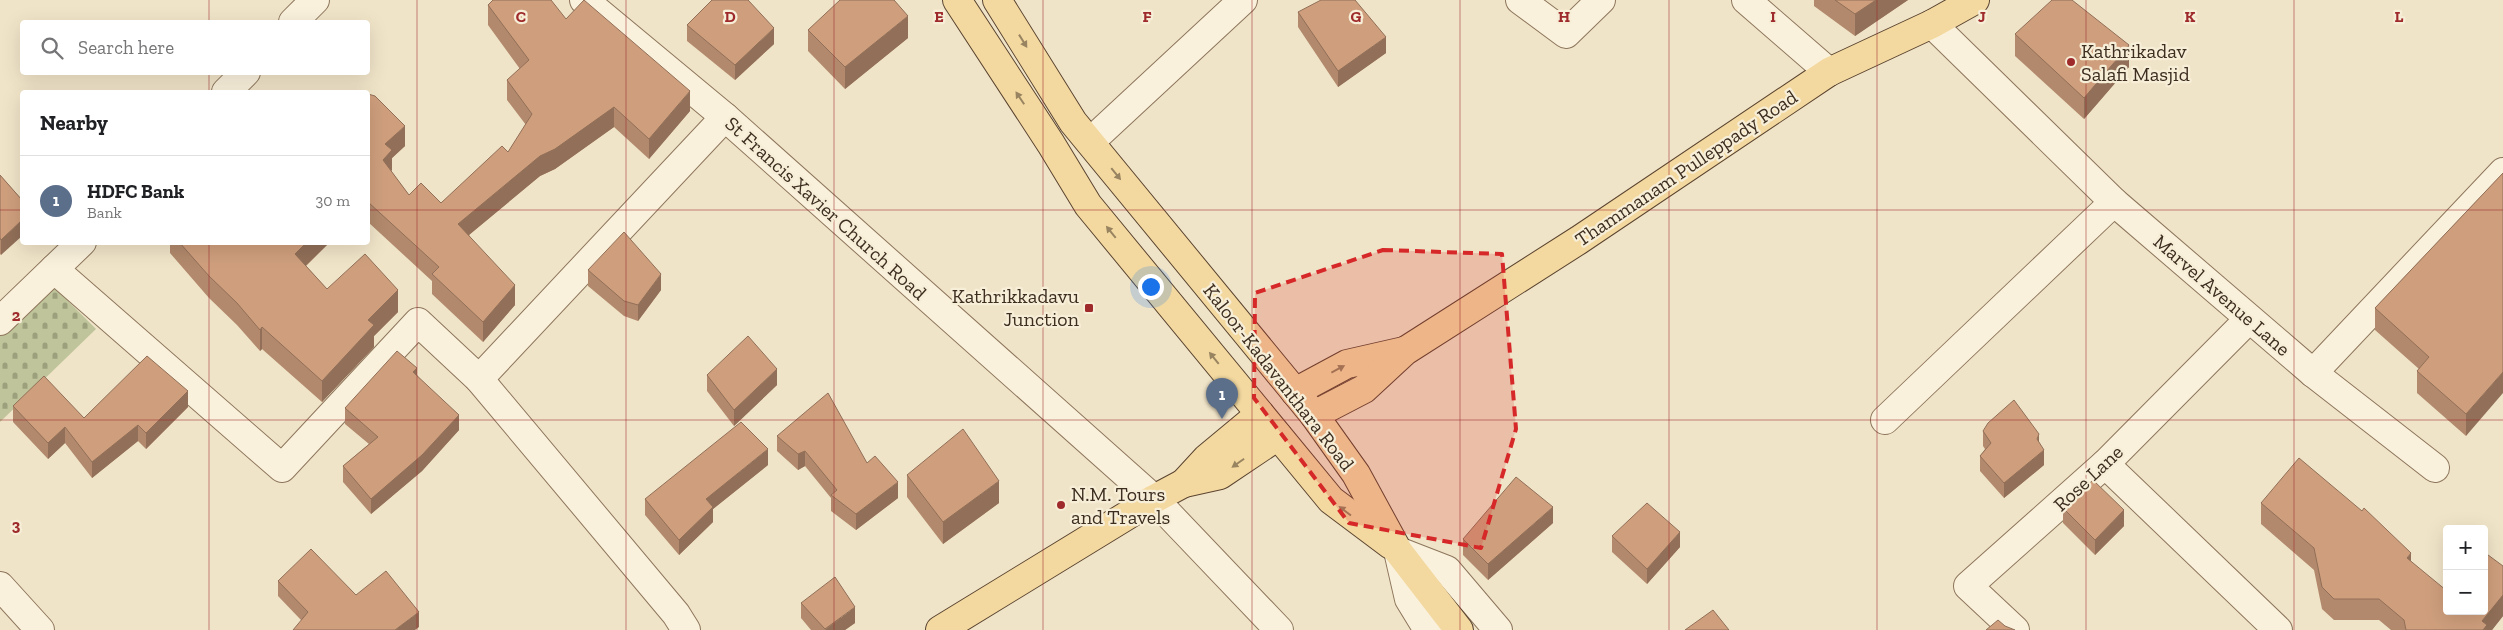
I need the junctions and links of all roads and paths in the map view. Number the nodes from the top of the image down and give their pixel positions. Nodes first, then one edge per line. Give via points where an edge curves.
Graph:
1 (315, 0) edge
2 (584, 0) edge
3 (957, 0) edge
4 (997, 0) edge
5 (1243, 0) edge
6 (1520, 0) edge
7 (1601, 0) edge
8 (1746, 0) edge
9 (1976, 0) edge
10 (295, 20) edge
11 (1932, 24) junction
12 (1829, 72) junction
13 (243, 75) edge
14 (228, 90) edge
15 (725, 117) junction
16 (1090, 142) junction
17 (2503, 172) edge
18 (2114, 202) junction
19 (79, 245) edge
20 (54, 269) junction
21 (5, 308) edge
22 (2248, 319) junction
23 (1405, 351) junction
24 (2313, 374) junction
25 (479, 379) junction
26 (1295, 392) junction
27 (1260, 414) junction
28 (1314, 415) junction
29 (1885, 420) dead end
30 (1278, 436) junction
31 (2105, 464) junction
32 (2435, 468) dead end
33 (1184, 483) junction
34 (1154, 499) junction
35 (1398, 551) junction
36 (0, 586) edge
37 (40, 630) edge
38 (686, 630) edge
39 (940, 630) edge
40 (1279, 630) edge
41 (1428, 630) edge
42 (1459, 630) edge
43 (1498, 630) edge
44 (2015, 630) edge
45 (2278, 630) edge

1 - 10 street
2 - 15 street, St Francis Xavier Church Road
27 -> 3 main road, Kaloor-Kadavanthara Road via 1088,205
4 -> 16 main road, Kaloor-Kadavanthara Road via 1073,122
5 - 16 street
6 - 7 street via 1566,34
8 - 12 street
9 - 11 main road, Thammanam Pulleppady Road
11 - 12 main road, Thammanam Pulleppady Road
11 - 18 street, Marvel Avenue Lane
12 - 23 main road, Thammanam Pulleppady Road via 1580,240
13 - 14 street
15 - 25 street
15 - 34 street, St Francis Xavier Church Road
16 -> 26 main road, Kaloor-Kadavanthara Road
17 - 24 street
18 - 22 street, Marvel Avenue Lane
18 - 29 street
19 - 20 street
20 - 21 street
20 - 25 street via 282,468 418,322
22 - 24 street, Marvel Avenue Lane
22 - 31 street, Rose Lane
26 -> 23 main road, Thammanam Pulleppady Road via 1347,364
23 - 28 main road, Thammanam Pulleppady Road via 1364,389
24 - 32 street, Marvel Avenue Lane
25 - 38 street
26 - 28 main road, Kaloor-Kadavanthara Road
27 - 30 main road, Kaloor-Kadavanthara Road
27 - 33 main road via 1207,458
28 - 35 main road, Kaloor-Kadavanthara Road via 1356,474
30 -> 33 main road via 1220,475
35 -> 30 main road, Kaloor-Kadavanthara Road via 1331,500
31 - 44 street, Rose Lane via 1968,586
31 - 45 street
33 - 34 main road
34 - 39 main road
34 - 40 street, St Francis Xavier Church Road
35 - 41 street via 1409,599
35 - 42 main road
35 - 43 street via 1447,570
36 - 37 street

